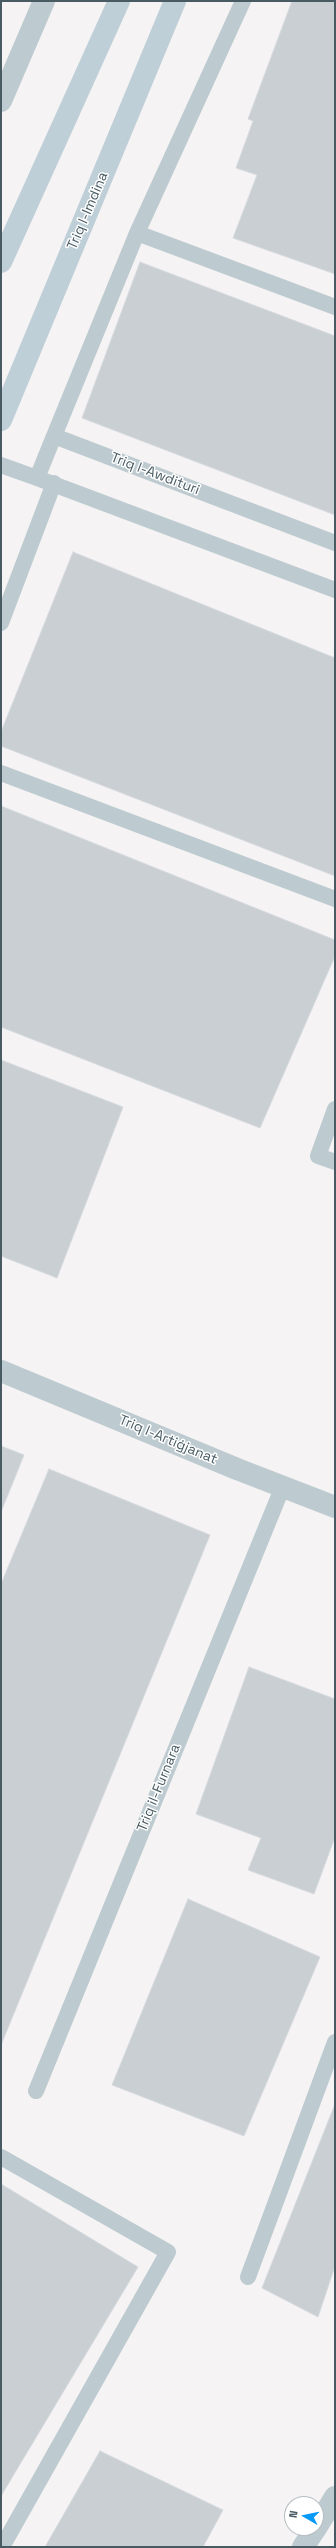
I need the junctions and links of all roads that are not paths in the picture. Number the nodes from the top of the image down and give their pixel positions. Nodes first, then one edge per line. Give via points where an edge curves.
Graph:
1 (44, 1) edge
2 (119, 1) edge
3 (175, 1) edge
4 (244, 1) edge
5 (1, 101) edge
6 (138, 234) junction
7 (1, 262) edge
8 (335, 307) edge
9 (1, 420) edge
10 (54, 436) junction
11 (1, 465) edge
12 (37, 478) junction
13 (54, 483) junction
14 (335, 542) edge
15 (335, 590) edge
16 (1, 623) edge
17 (1, 773) edge
18 (335, 899) edge
19 (335, 1109) edge
20 (335, 1162) edge
21 (1, 1371) edge
22 (283, 1486) junction
23 (335, 1507) edge
24 (335, 2042) edge
25 (36, 2091) dead end
26 (1, 2157) edge
27 (248, 2277) dead end
28 (325, 2517) edge
29 (2, 2547) edge
30 (303, 2547) edge

1 - 5 street
2 - 7 main road
3 - 9 main road, Triq l-Imdina
4 - 6 lane
6 - 8 lane
6 - 10 lane
10 - 12 lane
10 - 14 lane, Triq l-Awdituri
11 - 12 lane
12 - 13 lane
13 - 15 lane
13 - 16 lane
17 - 18 lane
19 - 20 lane via 318,1156
21 - 22 street, Triq l-Artiġjanat
22 - 23 street, Triq l-Artiġjanat
22 - 25 lane, Triq il-Furnara
24 - 27 lane
26 - 29 lane via 168,2252
28 - 30 street

